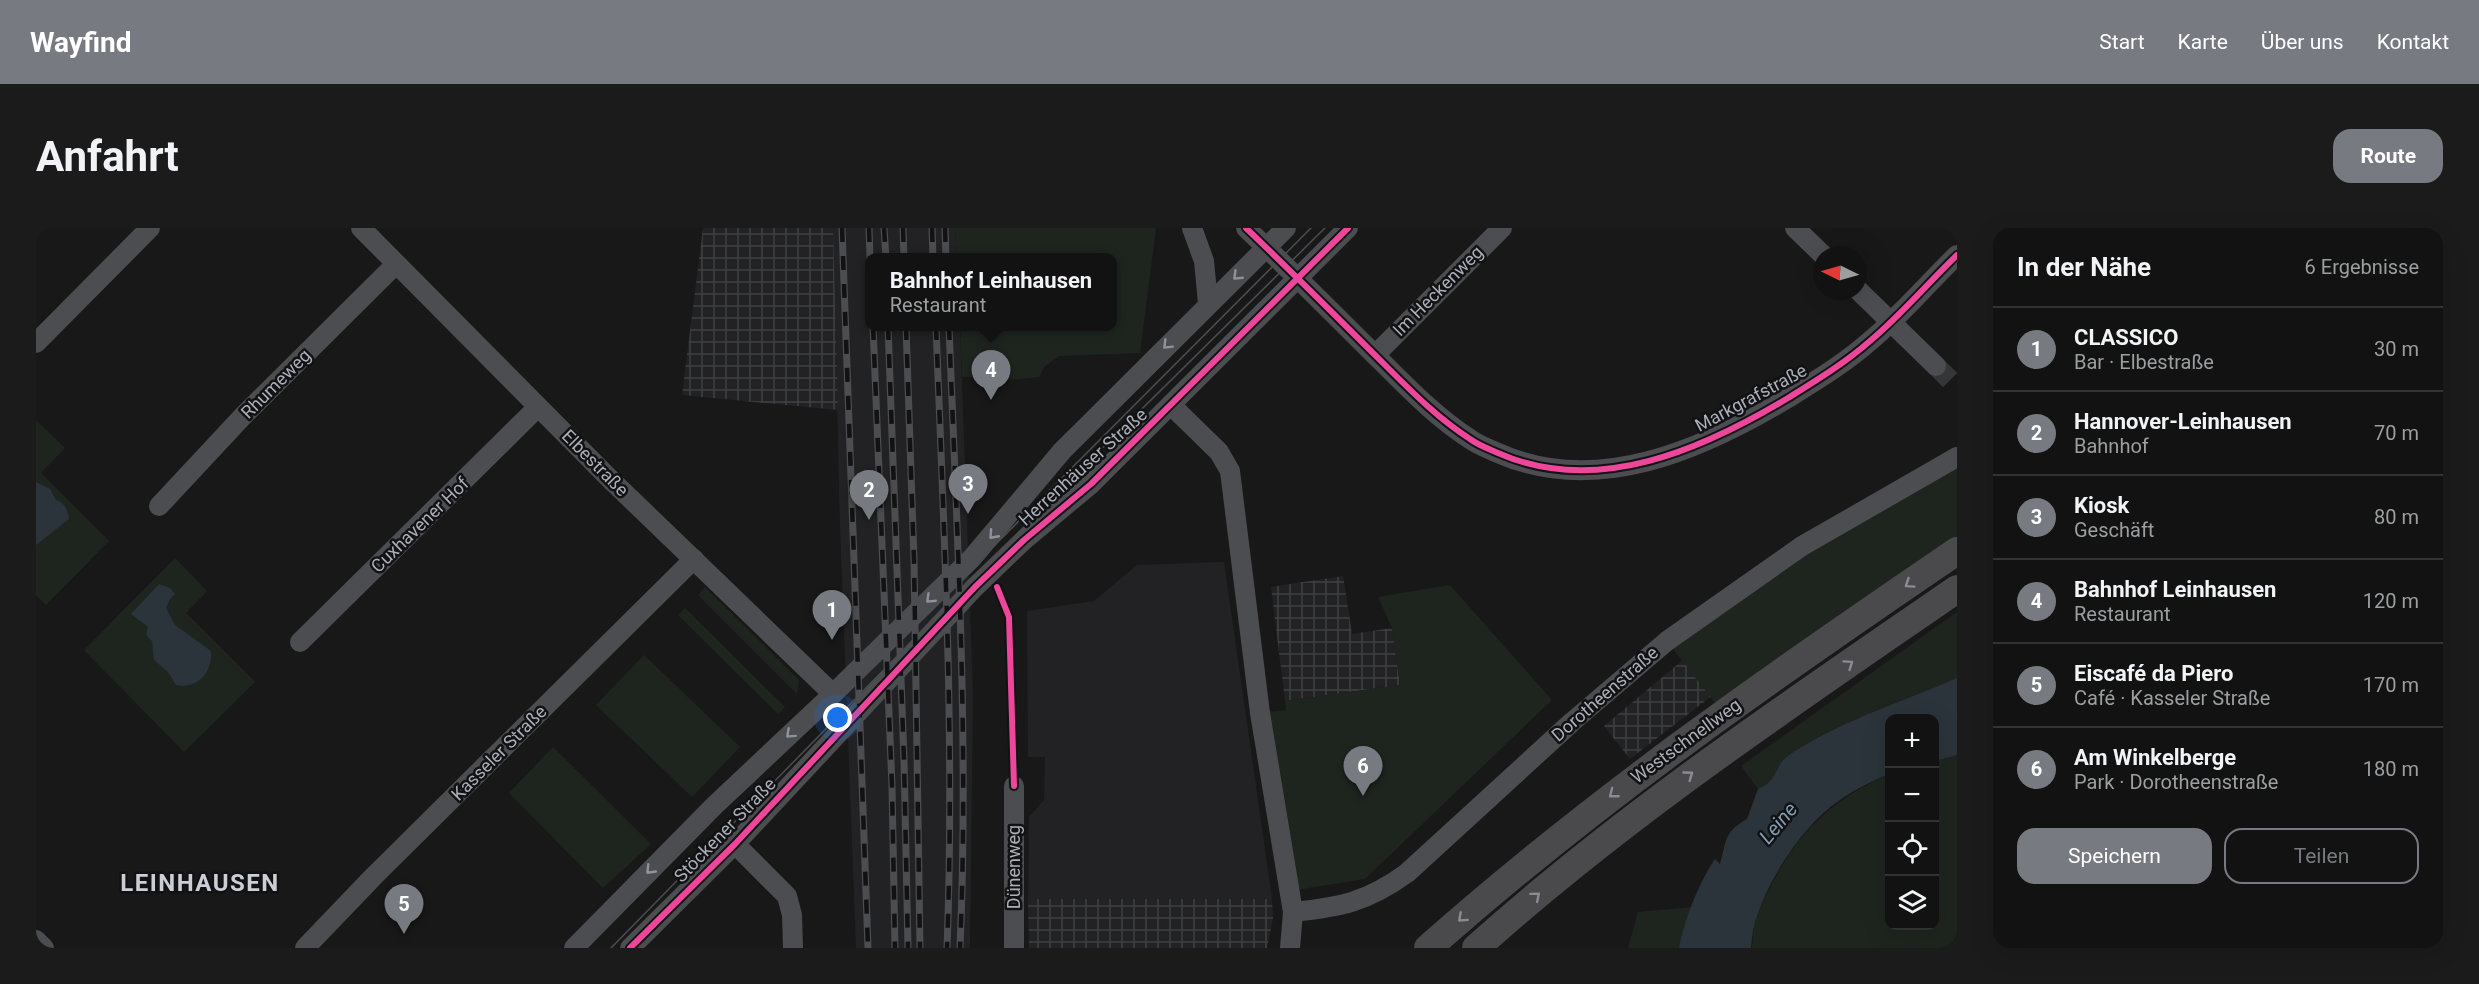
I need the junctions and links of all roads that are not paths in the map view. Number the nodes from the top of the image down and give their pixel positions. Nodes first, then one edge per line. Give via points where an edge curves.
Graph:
1 (150, 228) edge
2 (361, 228) edge
3 (1192, 228) edge
4 (1246, 228) edge
5 (1286, 228) edge
6 (1348, 228) edge
7 (1502, 228) edge
8 (1795, 228) edge
9 (1814, 246) edge
10 (1266, 248) junction
11 (1957, 255) edge
12 (396, 264) junction
13 (1297, 279) junction
14 (1867, 299) edge
15 (1208, 303) junction
16 (1890, 321) junction
17 (36, 343) edge
18 (1375, 355) junction
19 (1936, 366) tunnel mouth
20 (1172, 406) junction
21 (538, 407) junction
22 (1957, 457) edge
23 (159, 506) dead end
24 (1957, 551) edge
25 (694, 559) junction
26 (1957, 590) edge
27 (300, 642) dead end
28 (833, 694) junction
29 (841, 730) joint
30 (1014, 786) dead end
31 (735, 844) junction
32 (1293, 912) junction
33 (36, 940) edge
34 (44, 948) edge
35 (306, 948) edge
36 (574, 948) edge
37 (630, 948) edge
38 (793, 948) edge
39 (1014, 948) edge
40 (1290, 948) edge
41 (1428, 948) edge
42 (1476, 948) edge

1 - 17 street
2 - 12 street, Elbestraße
3 - 15 street via 1204,261
4 - 10 street, Markgrafstraße
5 - 10 street, Herrenhäuser Straße
6 - 13 street, Herrenhäuser Straße
7 - 18 street, Im Heckenweg
8 - 9 street
10 - 13 street, Markgrafstraße
10 -> 15 street, Herrenhäuser Straße
11 - 16 street, Markgrafstraße
12 - 21 street, Elbestraße
12 - 23 street, Rhumeweg
13 - 18 street, Markgrafstraße
13 - 20 street, Herrenhäuser Straße
14 - 16 street
15 -> 28 street, Herrenhäuser Straße via 1062,451 972,558
16 - 18 street, Markgrafstraße via 1871,341 1822,377 1708,441 1649,461 1589,472 1552,469 1472,441 1437,416
16 - 19 street
20 - 29 street, Herrenhäuser Straße via 1008,556
20 - 32 street via 1219,452 1230,471 1260,713
21 - 25 street, Elbestraße
21 - 27 street, Cuxhavener Hof
22 - 32 street, Dorotheenstraße via 1802,546 1667,641 1383,891 1356,902
24 -> 41 highway, Westschnellweg via 1673,748 1574,824
25 - 28 street, Elbestraße
25 - 35 street, Kasseler Straße
42 -> 26 highway, Westschnellweg via 1596,846 1691,773
28 -> 36 street, Stöckener Straße
29 - 31 street, Stöckener Straße
30 - 39 street, Dünenweg
31 - 37 street, Stöckener Straße
31 - 38 street via 787,896
32 - 40 street
33 - 34 street

